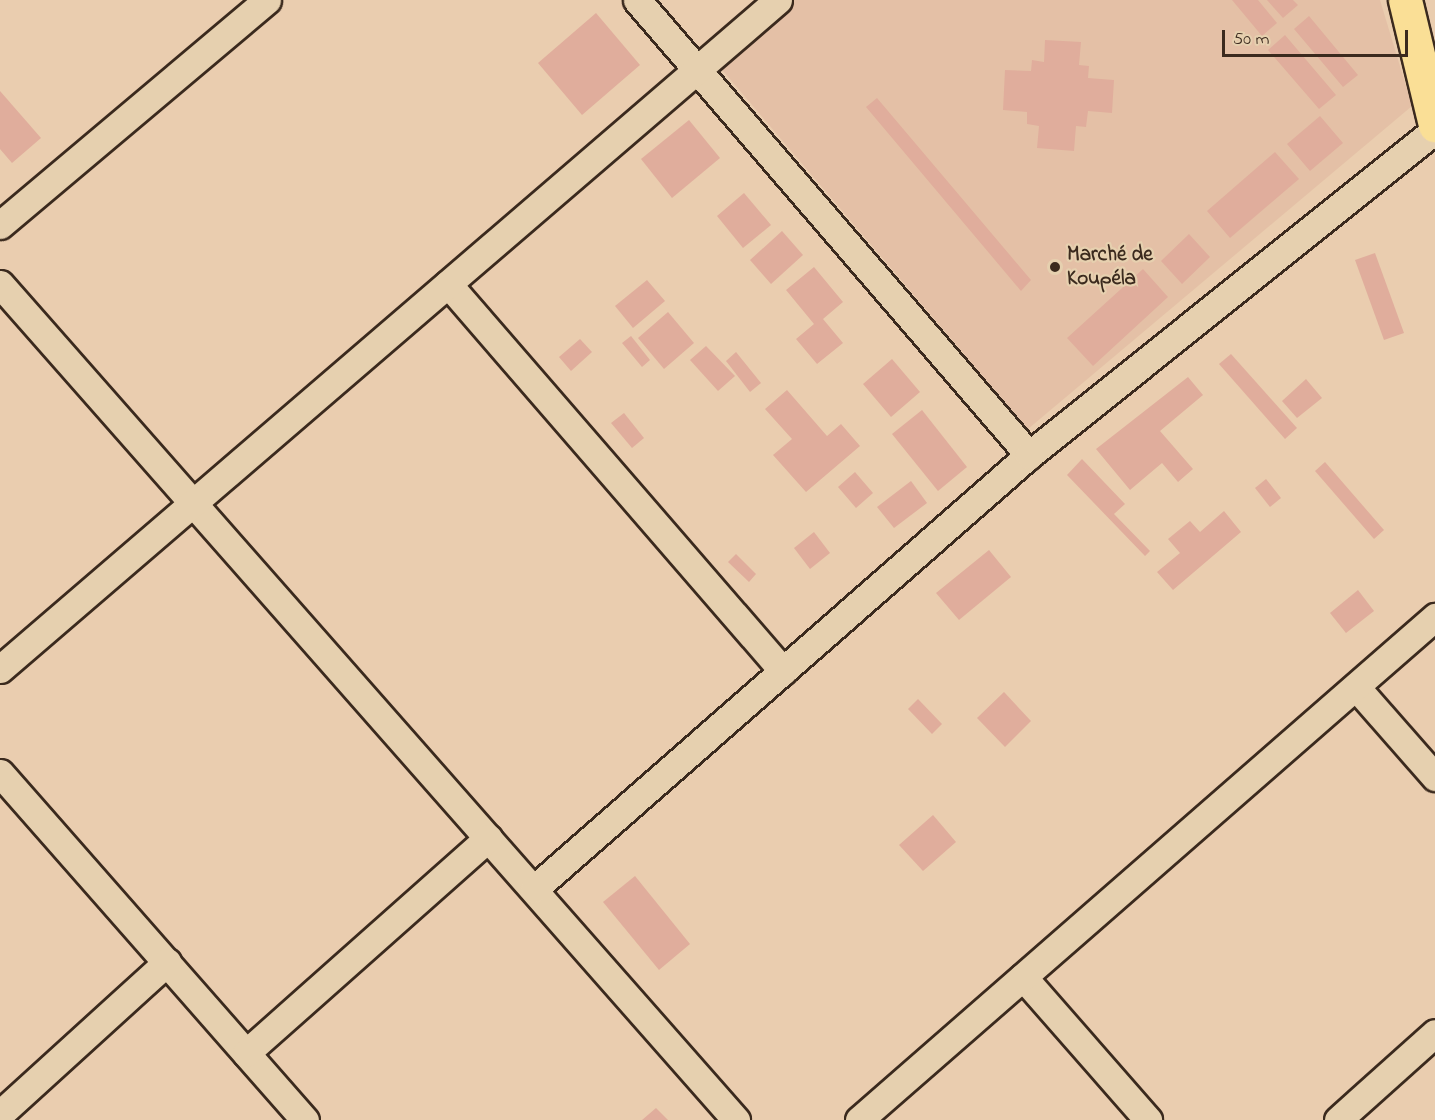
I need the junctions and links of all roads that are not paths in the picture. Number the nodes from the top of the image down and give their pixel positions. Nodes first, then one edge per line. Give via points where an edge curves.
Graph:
1 (267, 0) edge
2 (637, 0) edge
3 (778, 0) edge
4 (1405, 0) edge
5 (696, 71) junction
6 (1435, 128) edge
7 (0, 225) edge
8 (0, 284) edge
9 (448, 284) junction
10 (1029, 455) junction
11 (193, 504) junction
12 (1435, 617) edge
13 (0, 669) edge
14 (783, 671) junction
15 (1356, 687) junction
16 (0, 773) edge
17 (1435, 777) edge
18 (488, 838) junction
19 (534, 889) junction
20 (167, 962) junction
21 (1023, 977) junction
22 (1435, 1034) edge
23 (246, 1053) junction
24 (0, 1114) edge
25 (305, 1120) edge
26 (736, 1120) edge
27 (859, 1120) edge
28 (1148, 1120) edge
29 (1338, 1120) edge

1 - 7 street
2 - 5 street
3 - 5 street
4 - 6 highway
5 - 9 street
5 - 10 street
6 - 10 street
8 - 11 street
9 - 11 street
9 - 14 street
10 - 14 street
11 - 13 street
11 - 18 street
12 - 15 street
14 - 19 street
15 - 17 street
15 - 21 street
16 - 20 street
18 - 19 street
18 - 23 street
19 - 26 street
20 - 23 street
20 - 24 street
21 - 27 street
21 - 28 street
22 - 29 street
23 - 25 street

